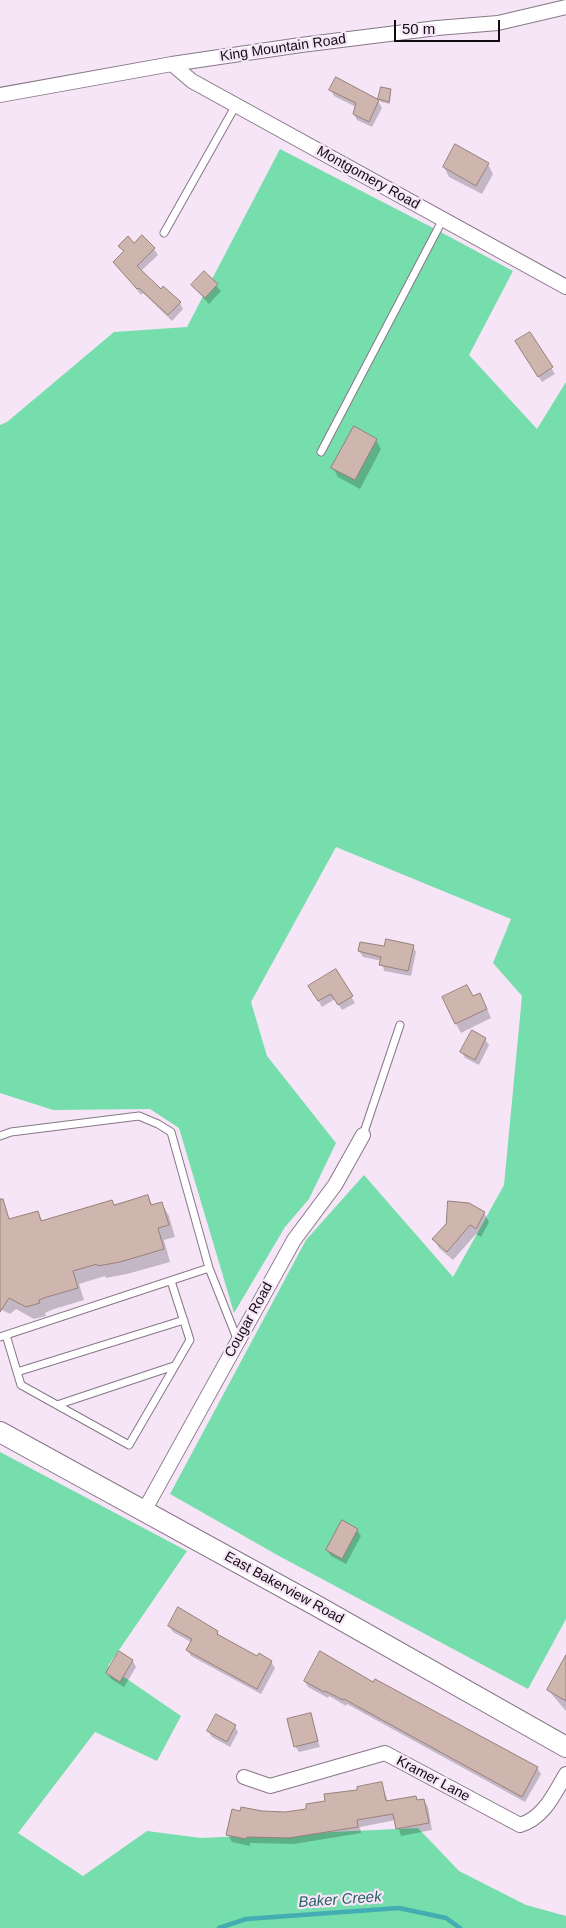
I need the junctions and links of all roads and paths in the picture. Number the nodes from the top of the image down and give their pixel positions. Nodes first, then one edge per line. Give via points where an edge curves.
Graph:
1 (566, 7) edge
2 (172, 64) junction
3 (0, 95) edge
4 (236, 105) junction
5 (444, 219) junction
6 (164, 233) dead end
7 (566, 287) edge
8 (321, 452) dead end
9 (400, 1024) dead end
10 (363, 1135) joint
11 (0, 1136) edge
12 (209, 1268) junction
13 (171, 1281) junction
14 (184, 1320) junction
15 (3, 1336) edge
16 (238, 1341) junction
17 (174, 1366) junction
18 (17, 1372) junction
19 (56, 1405) junction
20 (0, 1432) edge
21 (144, 1511) junction
22 (566, 1747) edge
23 (566, 1774) edge
24 (244, 1777) dead end

1 - 2 street, King Mountain Road via 498,23 338,40
2 - 3 street, King Mountain Road
2 - 4 street, Montgomery Road via 192,81
4 - 5 street, Montgomery Road
4 - 6 lane
5 - 7 street, Montgomery Road
5 - 8 lane
9 - 10 lane
10 - 16 street, Cougar Road via 335,1185 294,1240
11 - 12 lane via 139,1116 171,1132
12 - 13 lane
12 - 16 lane
13 - 14 lane
13 - 15 lane
14 - 17 lane via 190,1340
14 - 18 lane
15 - 18 lane
16 - 21 street, Cougar Road
17 - 19 lane
17 - 19 lane via 129,1445
18 - 19 lane via 21,1385
20 - 21 main road, East Bakerview Road
21 - 22 main road, East Bakerview Road
23 - 24 street, Kramer Lane via 545,1808 533,1821 520,1825 385,1753 270,1786

